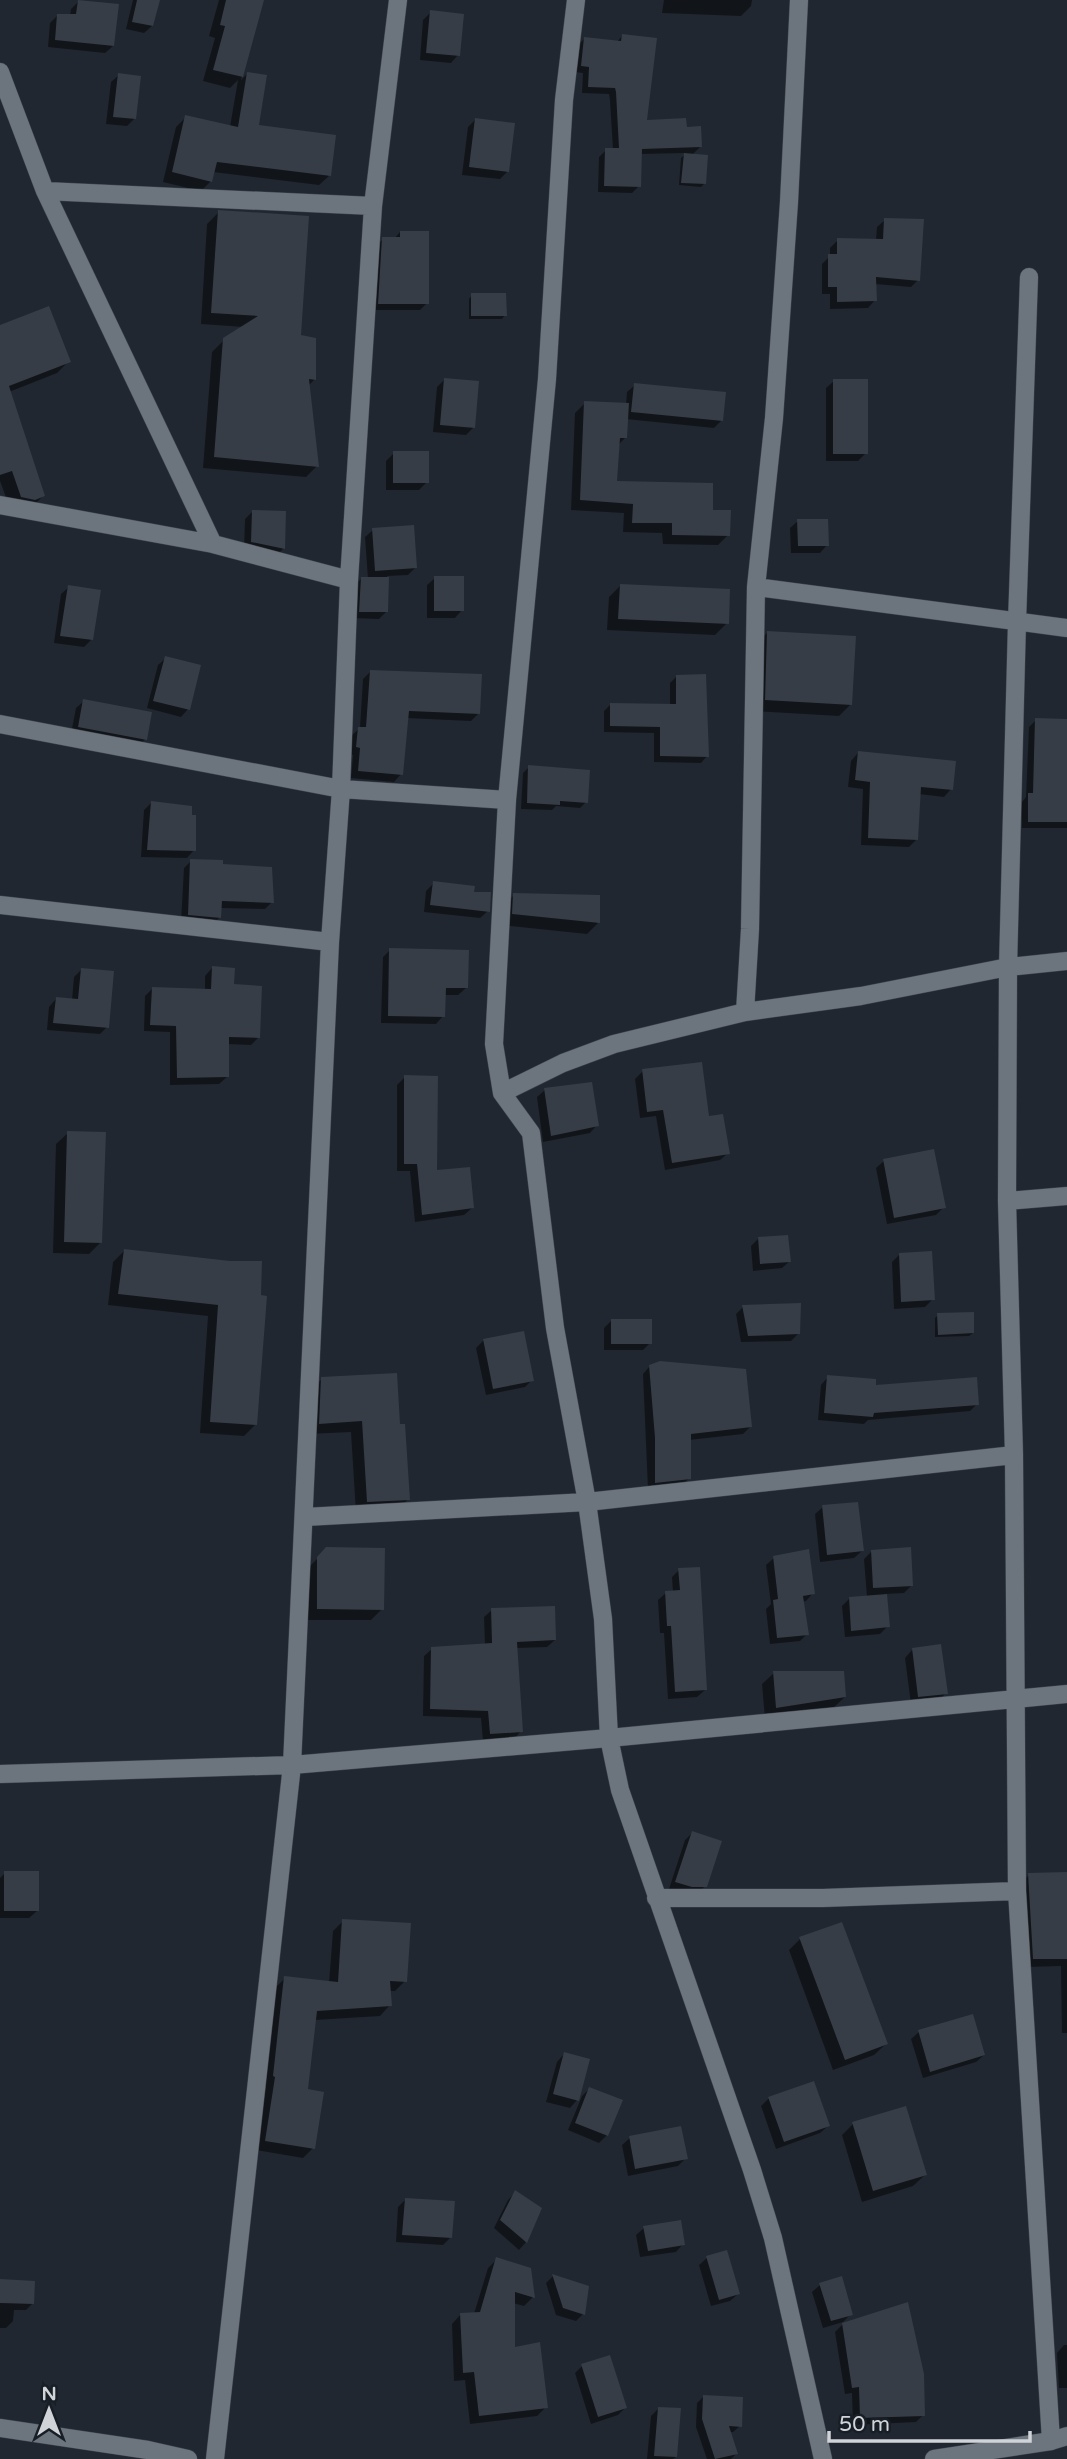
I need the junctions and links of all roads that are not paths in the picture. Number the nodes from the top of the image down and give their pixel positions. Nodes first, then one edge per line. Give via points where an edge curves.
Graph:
1 (398, 0) edge
2 (576, 0) edge
3 (799, 0) edge
4 (0, 72) edge
5 (45, 191) junction
6 (373, 206) junction
7 (1029, 277) dead end
8 (0, 505) edge
9 (213, 544) junction
10 (349, 580) junction
11 (756, 587) junction
12 (1017, 622) junction
13 (1067, 628) edge
14 (0, 724) edge
15 (341, 789) junction
16 (507, 800) junction
17 (0, 905) edge
18 (330, 942) junction
19 (1067, 961) edge
20 (1008, 967) junction
21 (745, 1012) junction
22 (502, 1093) junction
23 (1067, 1196) edge
24 (1007, 1201) junction
25 (1014, 1455) junction
26 (587, 1502) junction
27 (305, 1517) junction
28 (1067, 1694) edge
29 (1015, 1698) junction
30 (609, 1738) junction
31 (292, 1765) junction
32 (0, 1774) edge
33 (1017, 1891) junction
34 (656, 1898) junction
35 (0, 2428) edge
36 (1059, 2438) edge
37 (188, 2459) edge
38 (215, 2459) edge
39 (822, 2459) edge
40 (934, 2459) edge

1 - 6 street
2 - 16 street via 564,100 547,379
3 - 11 street via 774,418
4 - 5 street
5 - 6 street
5 - 9 street
6 - 10 street
7 - 12 street
8 - 9 street
9 - 10 street
10 - 15 street
11 - 12 street
11 - 21 street
12 - 13 street
12 - 20 street
14 - 15 street
15 - 16 street
15 - 18 street
16 - 22 street via 494,1044
17 - 18 street
18 - 27 street
19 - 20 street
20 - 21 street via 861,996
20 - 24 street
21 - 22 street via 614,1044
22 - 26 street via 531,1133 555,1328
23 - 24 street
24 - 25 street
25 - 26 street
25 - 29 street
26 - 27 street
26 - 30 street via 603,1619
27 - 31 street
28 - 29 street
29 - 30 street
29 - 33 street
30 - 31 street
30 - 34 street via 620,1790
31 - 32 street
31 - 38 street
33 - 34 street
33 - 36 street
34 - 39 street via 773,2238
35 - 37 street
36 - 40 street

